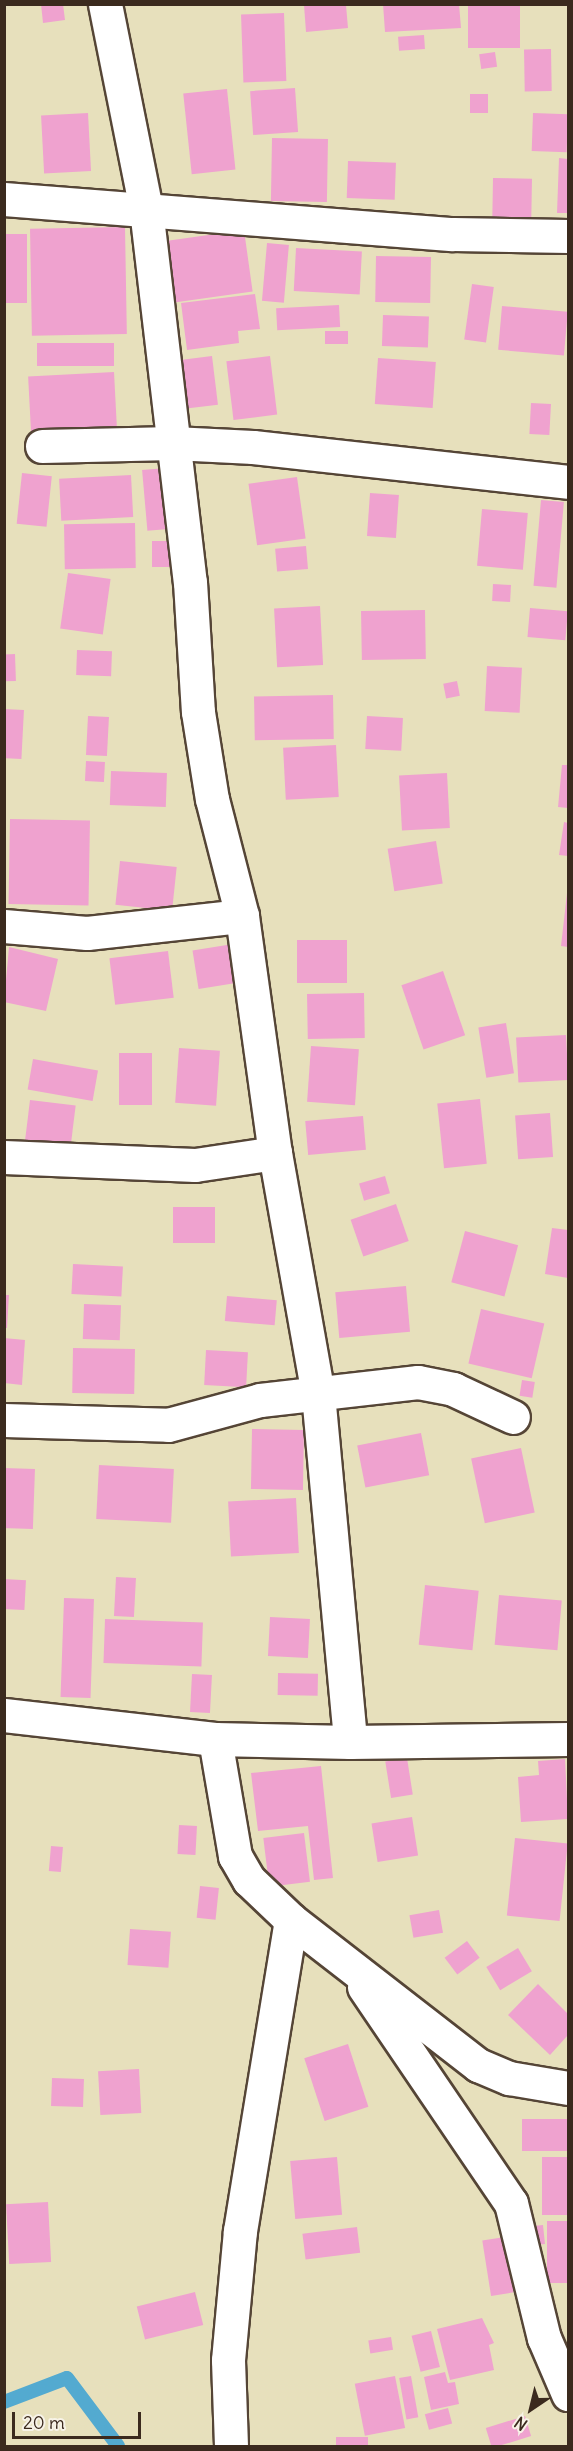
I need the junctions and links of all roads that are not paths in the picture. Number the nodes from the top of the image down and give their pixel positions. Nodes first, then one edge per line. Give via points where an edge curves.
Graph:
1 (105, 4) edge
2 (4, 199) edge
3 (146, 209) junction
4 (568, 236) edge
5 (173, 443) junction
6 (42, 446) dead end
7 (568, 482) edge
8 (242, 916) junction
9 (4, 926) edge
10 (275, 1153) junction
11 (4, 1157) edge
12 (318, 1394) junction
13 (513, 1417) dead end
14 (4, 1420) edge
15 (4, 1715) edge
16 (215, 1739) junction
17 (568, 1739) edge
18 (350, 1742) junction
19 (291, 1920) junction
20 (346, 1960) junction
21 (568, 2088) edge
22 (568, 2394) edge
23 (231, 2446) edge

1 - 3 street
2 - 3 street
3 - 4 street via 453,234
3 - 5 street
5 - 6 street
5 - 7 street via 253,447
5 - 8 street via 190,582 198,712 212,799
8 - 9 street via 87,933
8 - 10 street
10 - 11 street via 195,1165
10 - 12 street
12 - 13 street via 418,1382 436,1384
12 - 14 street via 261,1400 168,1425
12 - 18 street
15 - 16 street
16 - 18 street
16 - 19 street via 235,1856 249,1880
17 - 18 street
19 - 20 street
19 - 23 street via 240,2231 228,2360
20 - 21 street via 478,2065 509,2078
20 - 22 street via 511,2203 544,2338

